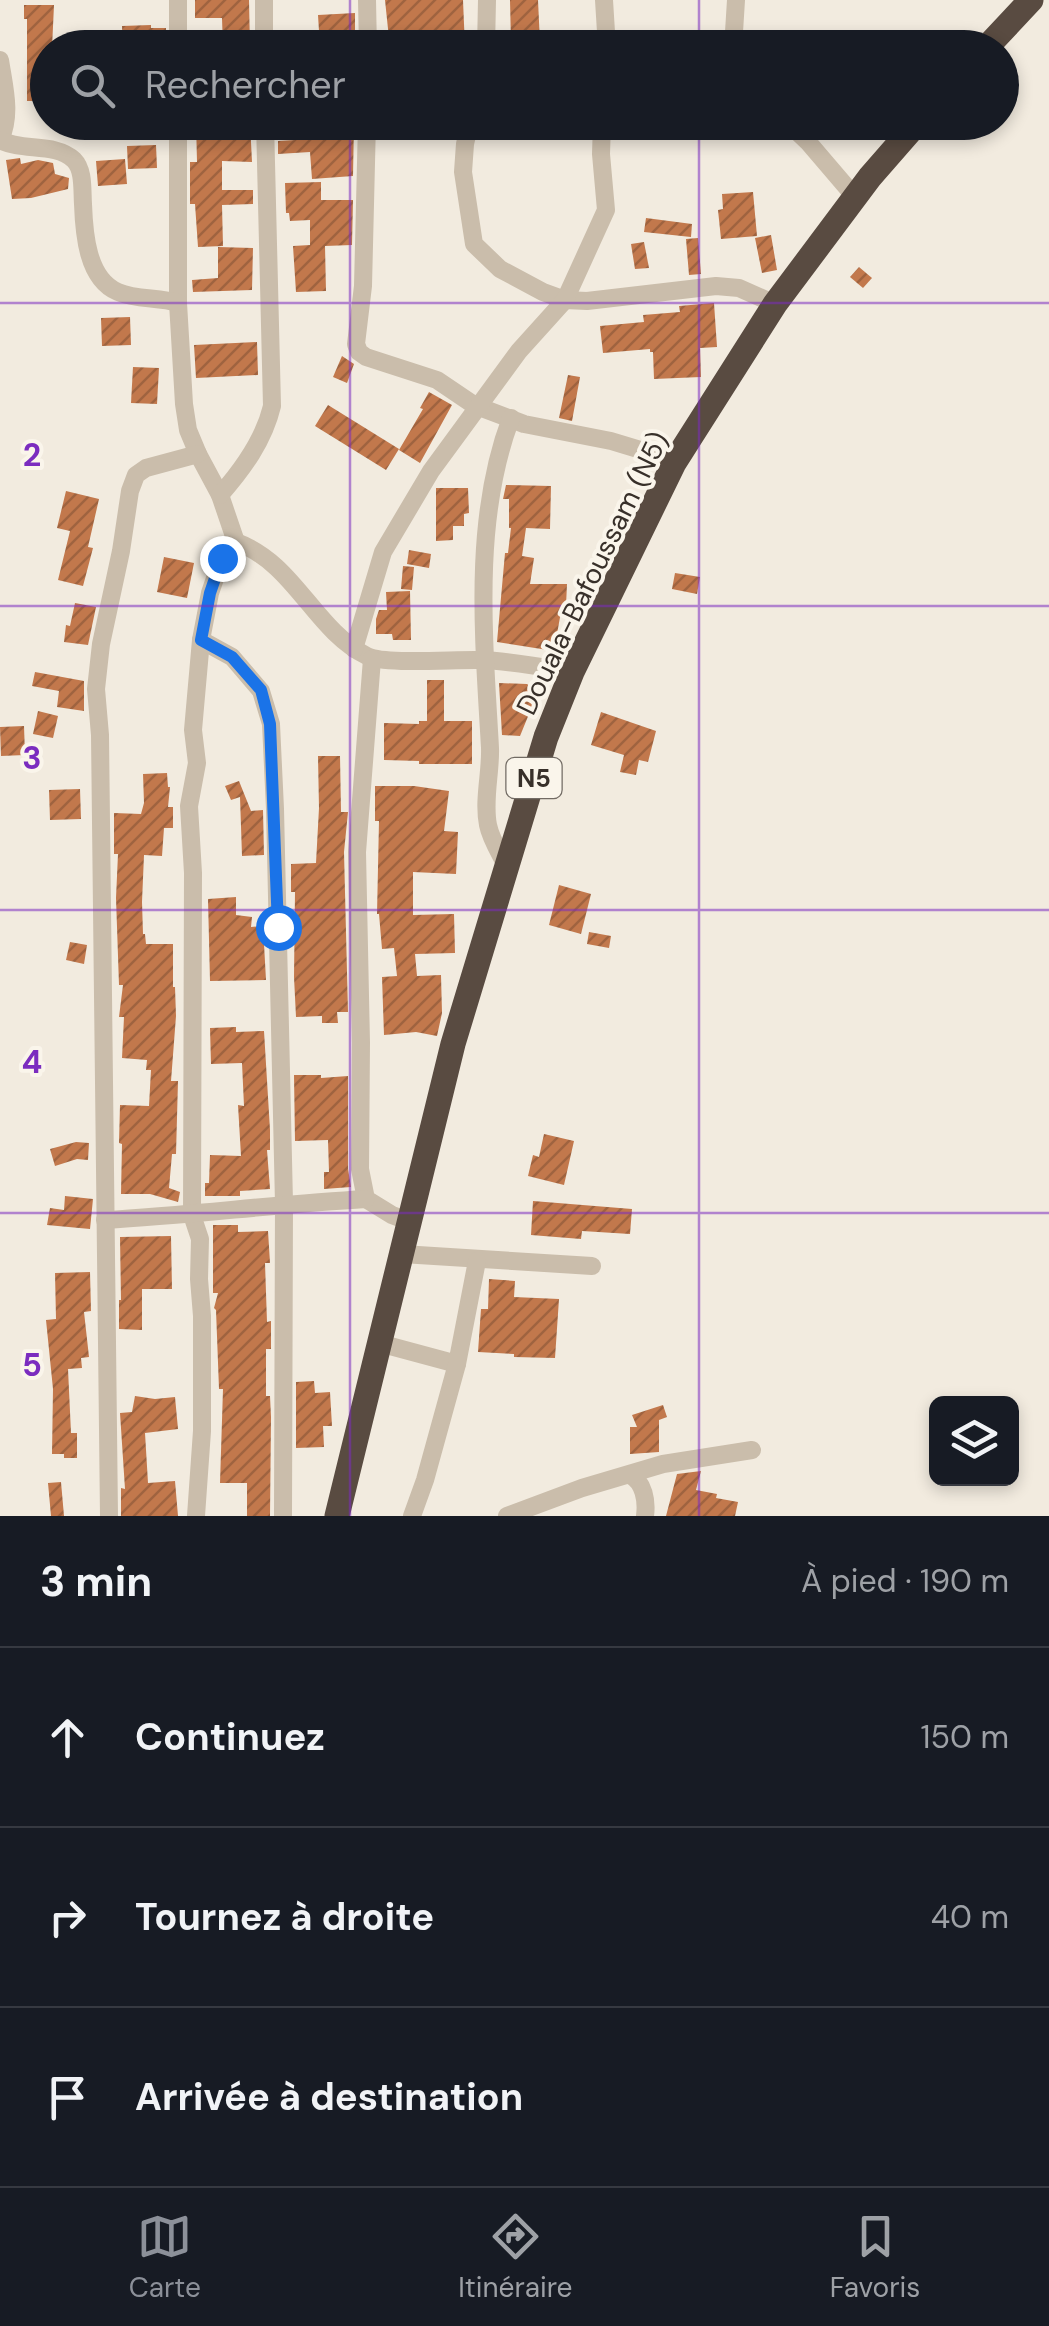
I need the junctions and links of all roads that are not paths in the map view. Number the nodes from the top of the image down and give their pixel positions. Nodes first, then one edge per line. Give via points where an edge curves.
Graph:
1 (178, 0) edge
2 (264, 0) edge
3 (366, 0) edge
4 (487, 0) edge
5 (604, 0) edge
6 (736, 0) edge
7 (1030, 0) edge
8 (178, 30) edge
9 (264, 30) edge
10 (367, 30) edge
11 (486, 30) edge
12 (605, 30) edge
13 (734, 30) edge
14 (1002, 30) edge
15 (0, 60) edge
16 (0, 140) edge
17 (178, 140) edge
18 (265, 140) edge
19 (367, 140) edge
20 (466, 140) edge
21 (601, 140) edge
22 (806, 140) edge
23 (903, 140) edge
24 (854, 198) junction
25 (565, 300) junction
26 (178, 304) junction
27 (775, 304) junction
28 (479, 408) junction
29 (511, 418) junction
30 (198, 454) junction
31 (674, 463) junction
32 (220, 496) junction
33 (236, 542) junction
34 (201, 640) junction
35 (354, 649) junction
36 (372, 659) junction
37 (484, 660) junction
38 (572, 672) junction
39 (508, 867) junction
40 (366, 1199) junction
41 (284, 1204) junction
42 (192, 1215) junction
43 (105, 1220) junction
44 (408, 1221) junction
45 (402, 1254) junction
46 (477, 1260) junction
47 (592, 1266) dead end
48 (379, 1343) junction
49 (457, 1364) junction
50 (752, 1450) dead end
51 (630, 1474) junction
52 (109, 1516) edge
53 (196, 1516) edge
54 (282, 1516) edge
55 (337, 1516) edge
56 (412, 1516) edge
57 (507, 1516) edge
58 (645, 1516) edge

1 - 8 street
2 - 9 street
3 - 10 street
4 - 11 street
5 - 12 street
6 - 13 street
7 - 14 highway
15 - 16 street via 8,110
16 - 26 street via 70,156 79,165 95,272 121,294
17 - 26 street
18 - 32 street via 272,406 253,452
19 - 28 street via 358,352 437,380
20 - 25 street via 463,172 474,244 500,269
21 - 25 street via 606,210
22 - 24 street
23 - 24 highway, Douala-Bafoussam (N5) / N5
24 - 27 highway, Douala-Bafoussam (N5) / N5
25 - 27 street via 716,286
25 - 28 street
26 - 30 street via 184,404
27 - 31 highway, Douala-Bafoussam (N5) / N5
28 - 29 street
28 - 35 street via 430,472 383,552
29 - 31 street
29 - 37 street via 490,512
30 - 32 street
30 - 43 street via 136,475 100,644
31 - 38 highway, Douala-Bafoussam (N5) / N5
32 - 33 street
33 - 34 street via 222,558
33 - 35 street via 280,569
34 - 41 street via 232,657 261,690 270,724
34 - 42 street via 189,806
35 - 36 street
36 - 37 street
36 - 40 street via 356,852 360,1169
37 - 38 street
37 - 39 street via 487,822
38 - 39 highway, Douala-Bafoussam (N5) / N5
39 - 44 highway, Douala-Bafoussam (N5) / N5 via 452,1044
40 - 41 street
40 - 44 street
41 - 42 street
41 - 54 street
42 - 43 street
42 - 53 street via 200,1239 202,1316
43 - 52 street
44 - 45 highway, Douala-Bafoussam (N5) / N5
45 - 46 street
45 - 48 highway, Douala-Bafoussam (N5) / N5
46 - 47 street
46 - 49 street
48 - 49 street
48 - 55 highway, Douala-Bafoussam (N5) / N5
49 - 56 street
50 - 51 street
51 - 57 street
51 - 58 street via 642,1487

